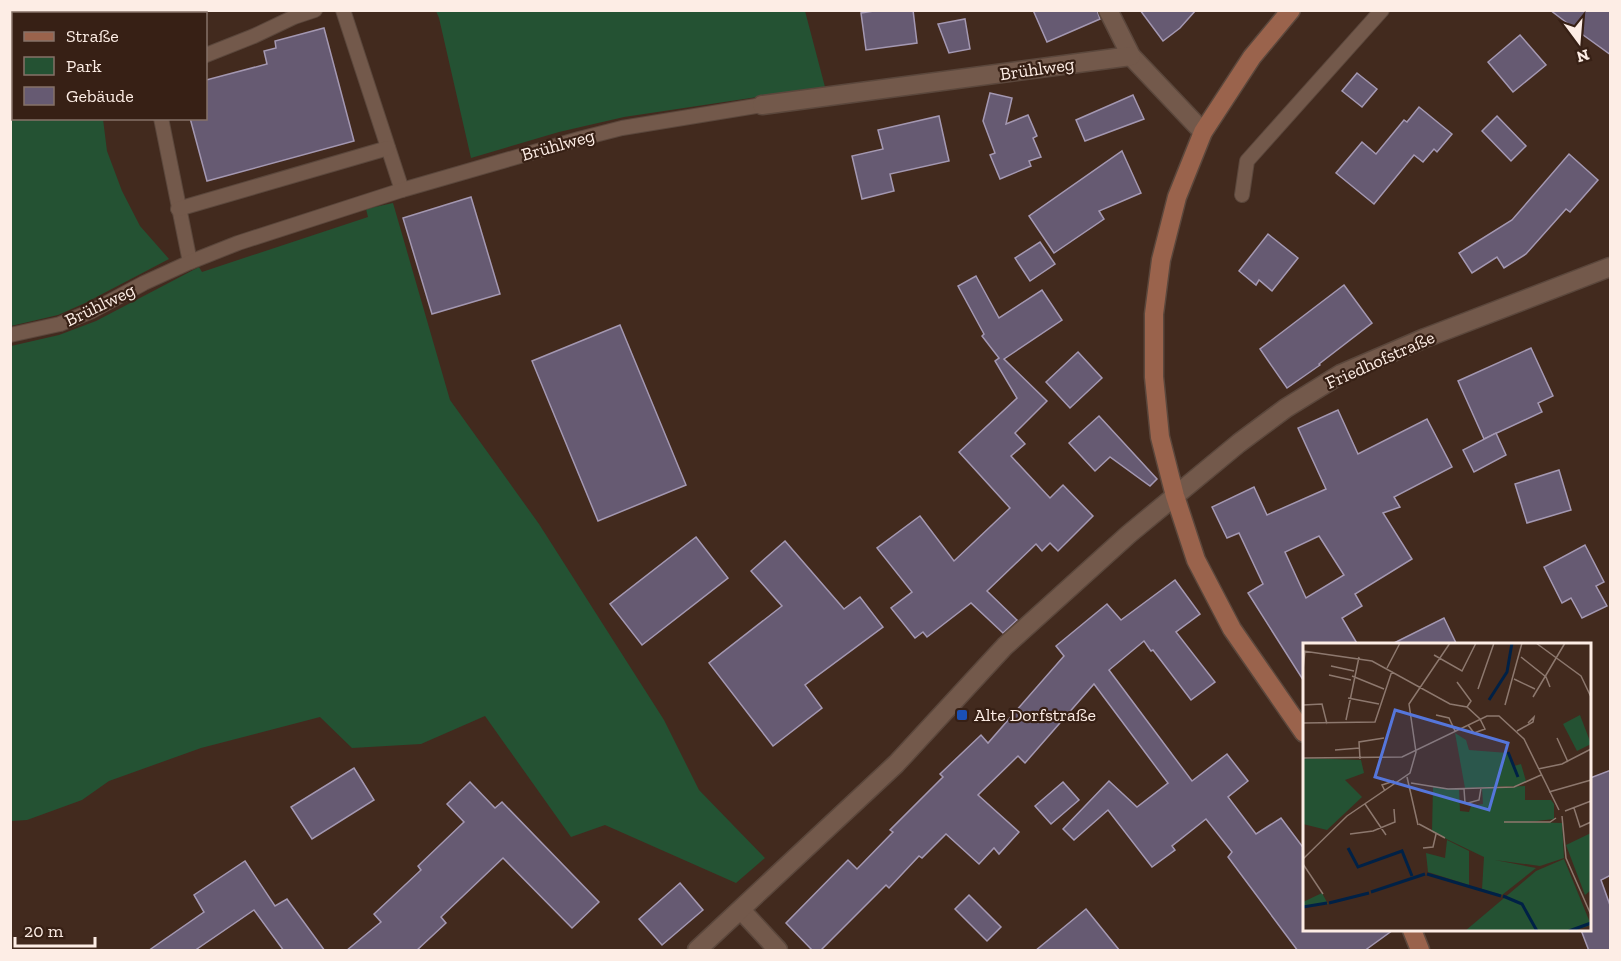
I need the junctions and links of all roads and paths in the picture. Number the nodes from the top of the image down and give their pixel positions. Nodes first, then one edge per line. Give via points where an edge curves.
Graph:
1 (315, 10) edge
2 (343, 10) edge
3 (1108, 10) edge
4 (1291, 10) edge
5 (1382, 10) edge
6 (207, 55) edge
7 (1131, 56) junction
8 (762, 105) joint
9 (161, 120) edge
10 (1203, 132) junction
11 (388, 148) junction
12 (402, 190) junction
13 (1242, 195) dead end
14 (178, 209) junction
15 (190, 262) junction
16 (1611, 267) edge
17 (10, 335) edge
18 (1175, 496) junction
19 (1303, 730) edge
20 (741, 910) junction
21 (1412, 931) edge
22 (697, 951) edge
23 (778, 951) edge
24 (1420, 951) edge

1 - 6 lane
2 - 11 lane
3 - 7 street
4 - 10 main road via 1252,57
5 - 13 lane via 1247,161
7 - 8 street, Brühlweg
7 - 10 street
8 - 12 lane, Brühlweg via 622,128
9 - 14 lane
10 - 18 main road via 1177,197 1161,260 1154,314 1154,377 1160,437
11 - 12 lane
11 - 14 lane
12 - 15 lane, Brühlweg
14 - 15 lane
15 - 17 lane, Brühlweg via 60,324
16 - 18 street, Friedhofstraße via 1341,374 1286,408
18 - 19 main road via 1196,560 1232,629
18 - 20 street via 1005,646 896,764
20 - 22 street
20 - 23 street
21 - 24 main road

